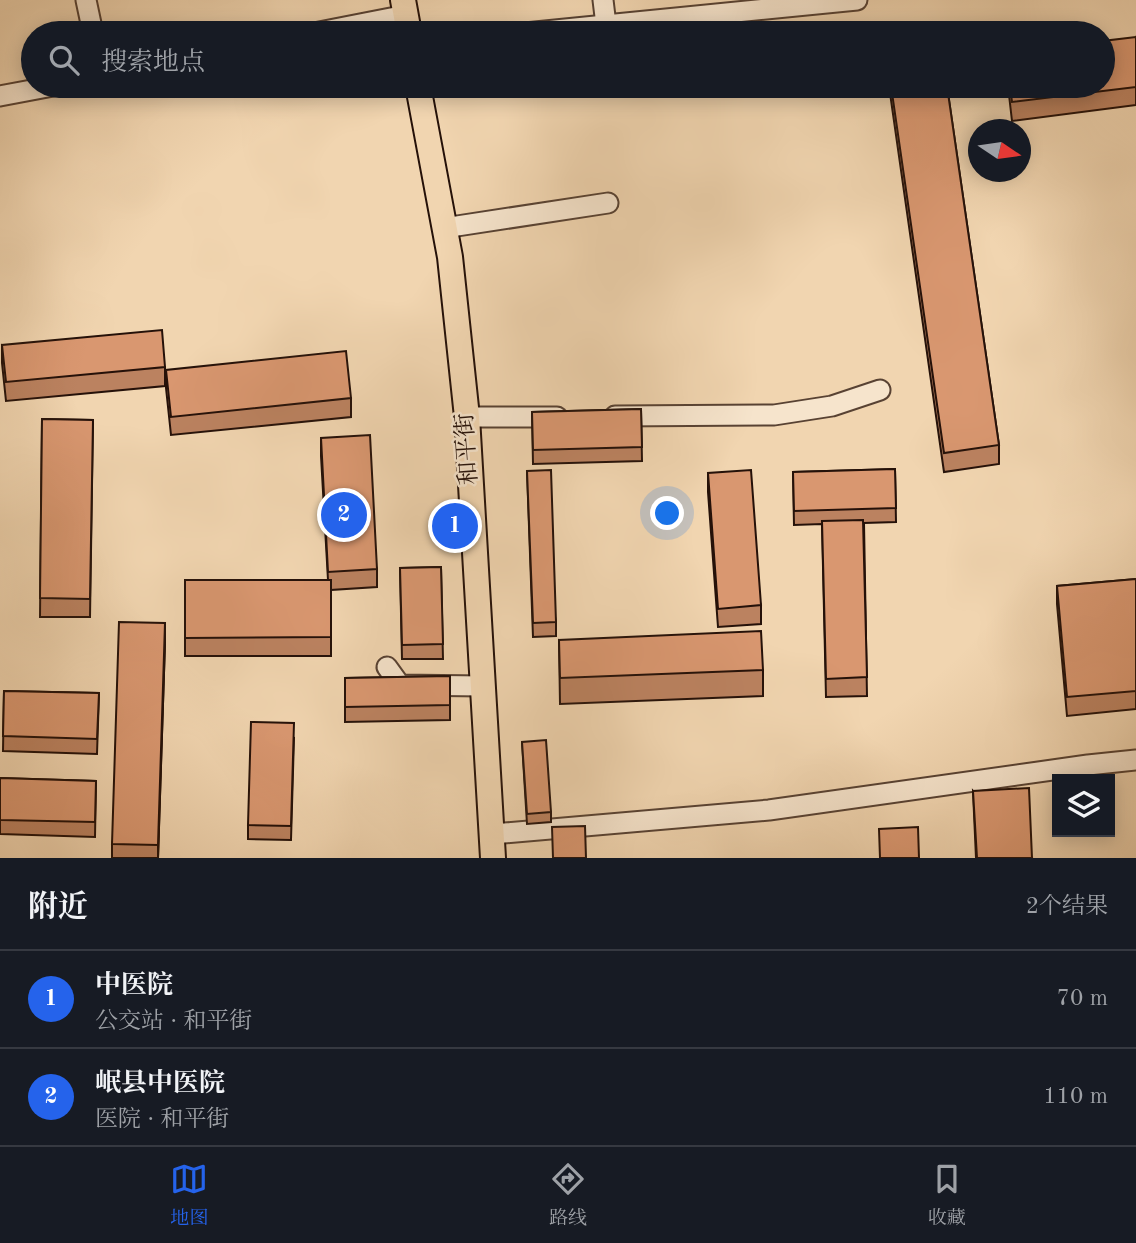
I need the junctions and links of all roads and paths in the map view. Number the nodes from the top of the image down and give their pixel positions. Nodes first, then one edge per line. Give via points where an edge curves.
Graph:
1 (86, 0) edge
2 (603, 0) edge
3 (844, 1) edge
4 (406, 16) edge
5 (90, 21) edge
6 (379, 21) edge
7 (606, 21) edge
8 (646, 21) edge
9 (21, 92) edge
10 (0, 96) edge
11 (420, 98) edge
12 (608, 203) dead end
13 (444, 228) junction
14 (880, 390) dead end
15 (467, 417) junction
16 (387, 667) dead end
17 (484, 686) junction
18 (1136, 760) edge
19 (493, 846) edge

1 - 5 street
2 - 7 street
3 - 8 street
4 - 6 street
9 - 10 street
11 - 13 main road, 和平街
12 - 13 street
13 - 15 main road, 和平街
14 - 15 street via 832,406 774,415
15 - 17 main road, 和平街
16 - 17 street via 400,685
17 - 19 main road, 和平街
18 - 19 street

